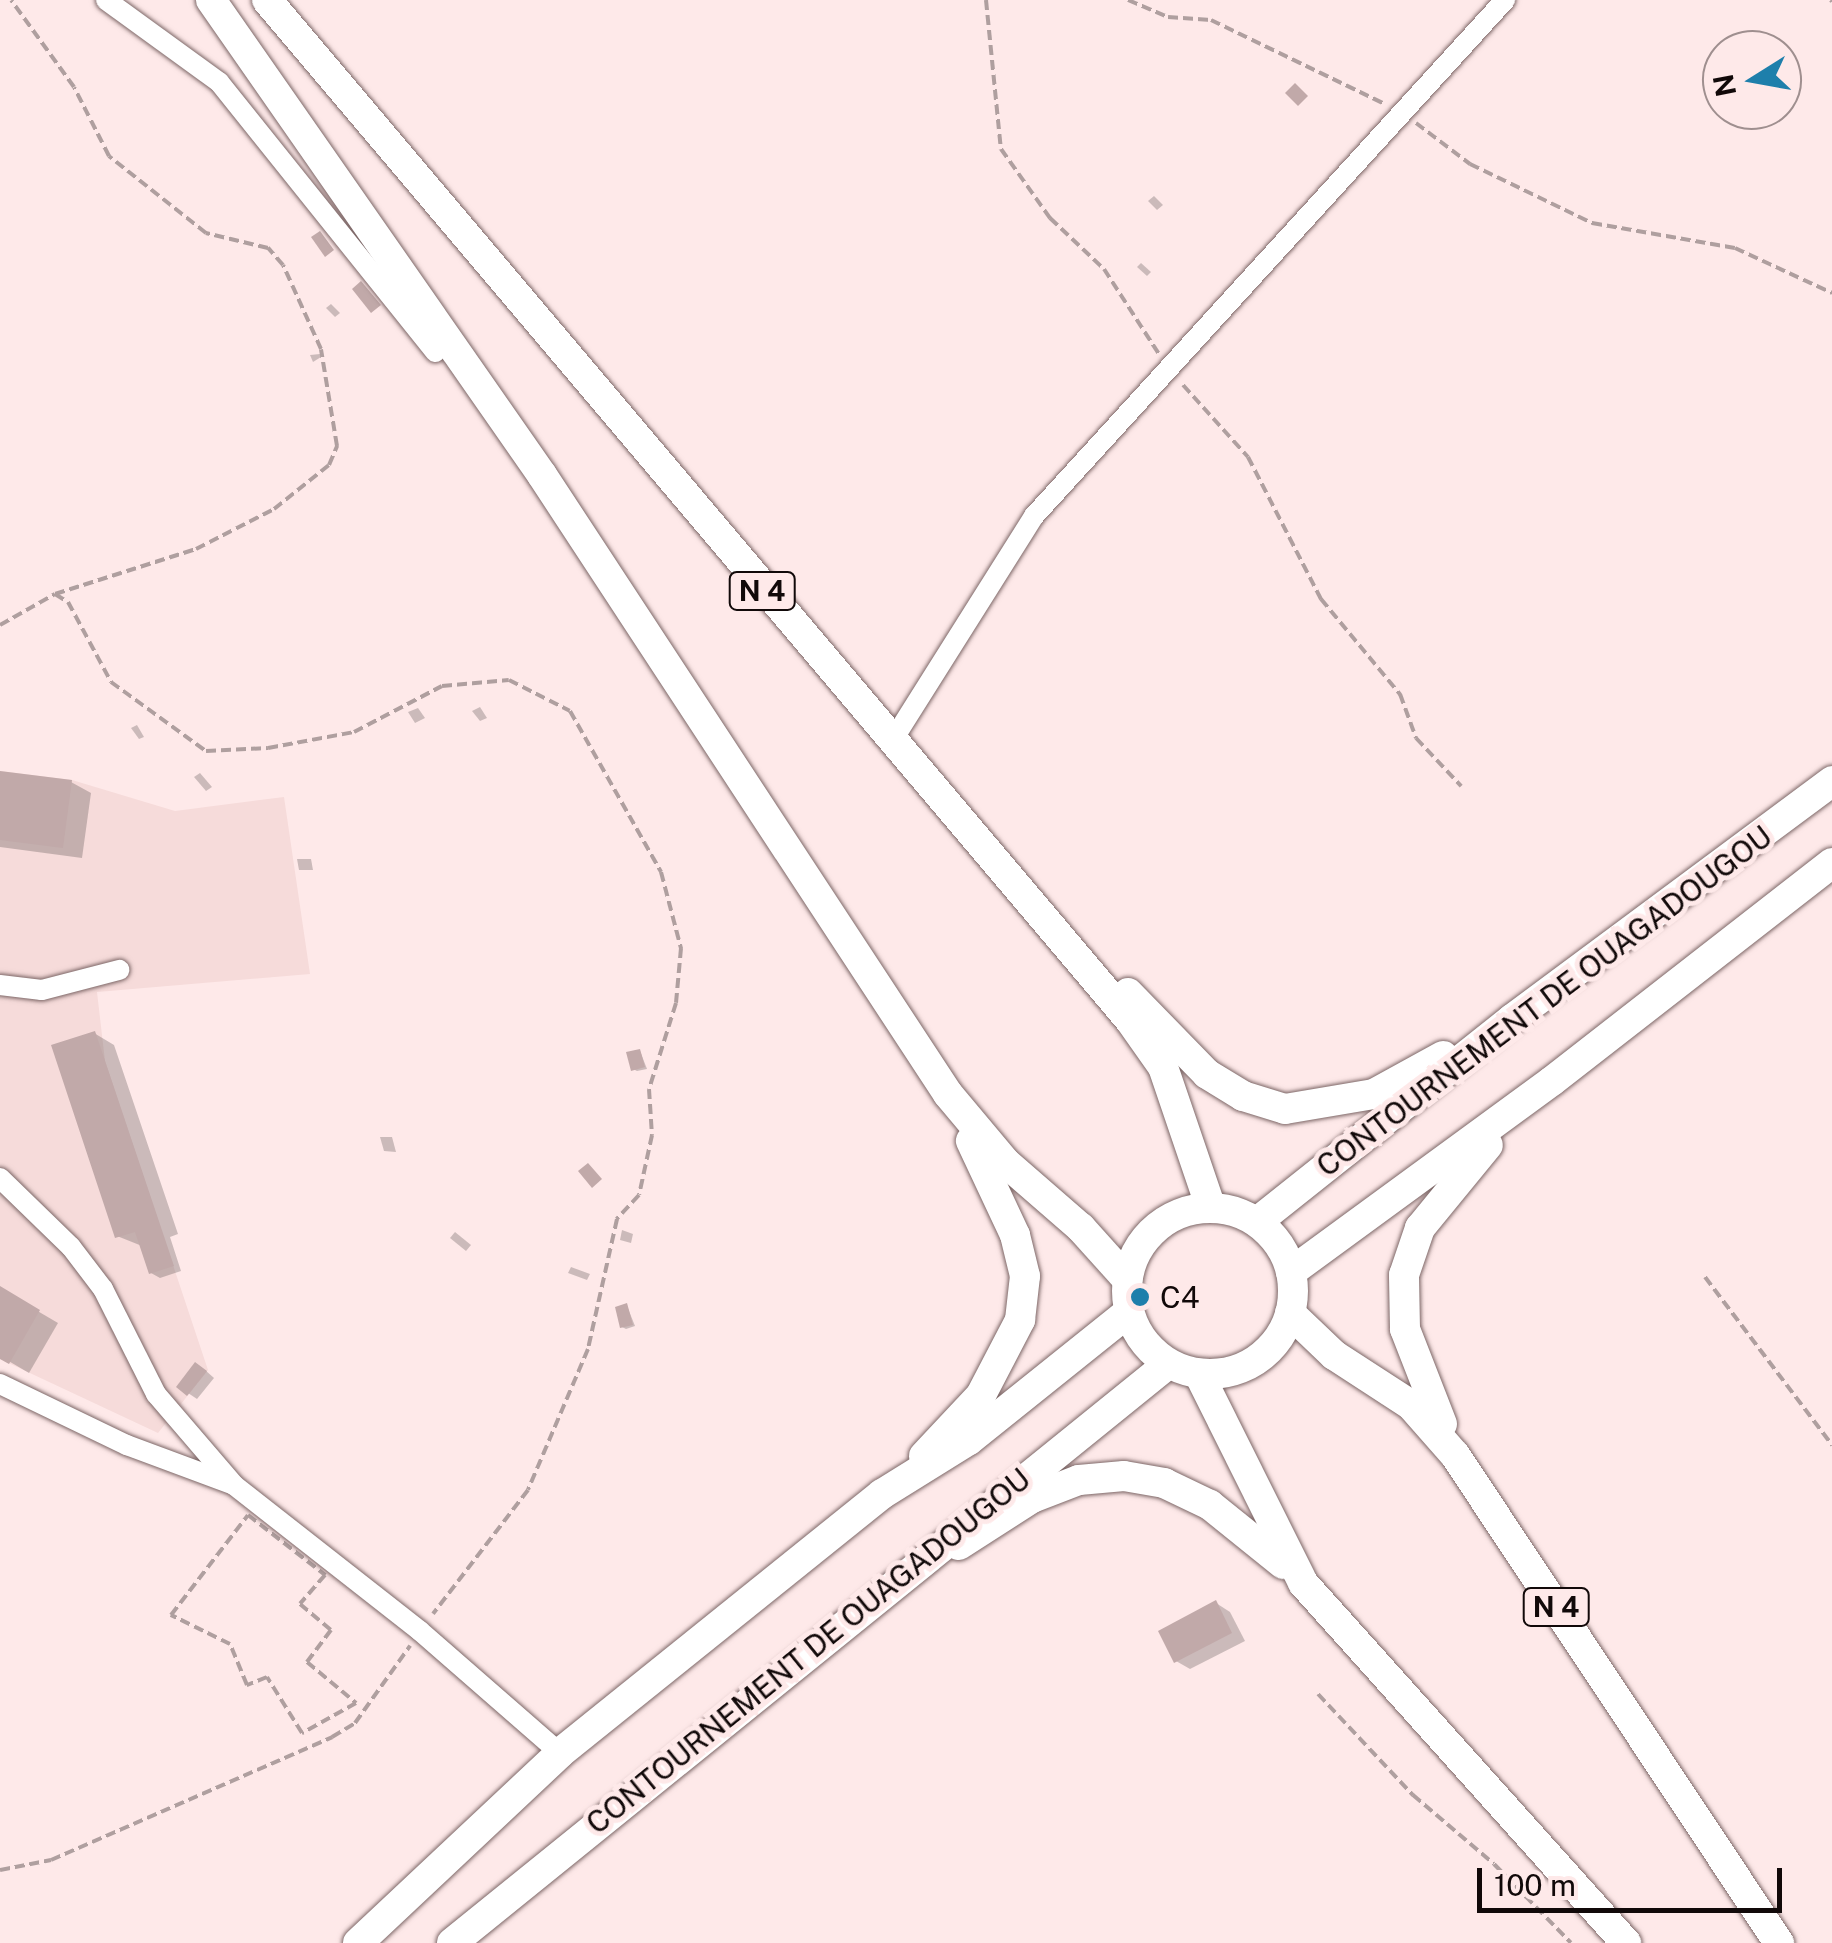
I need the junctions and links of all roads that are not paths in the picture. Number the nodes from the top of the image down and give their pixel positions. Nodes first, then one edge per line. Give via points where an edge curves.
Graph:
1 (106, 0) edge
2 (212, 0) edge
3 (266, 0) edge
4 (1505, 0) edge
5 (435, 352) dead end
6 (891, 744) junction
7 (1832, 781) edge
8 (1832, 863) edge
9 (1062, 939) junction
10 (119, 970) dead end
11 (0, 985) edge
12 (1512, 1019) junction
13 (1552, 1081) junction
14 (948, 1094) junction
15 (0, 1178) edge
16 (1211, 1208) junction
17 (1256, 1222) junction
18 (1290, 1272) junction
19 (1128, 1279) junction
20 (1130, 1312) junction
21 (1290, 1313) junction
22 (1168, 1364) junction
23 (1199, 1374) junction
24 (0, 1384) edge
25 (1455, 1454) junction
26 (234, 1485) junction
27 (882, 1494) junction
28 (928, 1558) junction
29 (1302, 1582) junction
30 (560, 1753) junction
31 (358, 1943) edge
32 (452, 1943) edge
33 (1626, 1943) edge
34 (1778, 1943) edge

1 - 5 street via 219,82
2 - 14 highway via 542,475
3 - 6 highway, N 4
4 - 6 street via 1034,516
6 - 9 highway, N 4
7 - 12 highway, CONTOURNEMENT DE OUAGADOUGOU
8 - 13 highway
9 - 12 highway via 1124,988 1207,1074 1243,1096 1285,1108 1374,1094
9 - 16 highway, N 4 via 1163,1067
10 - 11 street via 42,990
12 - 17 highway, CONTOURNEMENT DE OUAGADOUGOU
13 - 18 highway
13 - 25 highway via 1451,1182 1420,1228 1404,1275 1405,1329
14 - 19 highway via 1004,1162 1082,1228
14 - 27 highway via 1015,1236 1025,1276 1020,1320 982,1395
15 - 26 street via 71,1248 102,1289 172,1415
16 - 17 highway
16 - 19 highway via 1160,1224 1133,1258
17 - 18 highway via 1277,1241
18 - 21 highway
19 - 20 highway
20 - 22 highway via 1144,1342
20 - 27 highway, CONTOURNEMENT DE OUAGADOUGOU via 969,1440
21 - 23 highway via 1261,1358 1242,1369
21 - 25 highway, N 4 via 1334,1355 1411,1405
22 - 23 highway
22 - 28 highway, CONTOURNEMENT DE OUAGADOUGOU
23 - 29 highway
24 - 26 street via 127,1445
25 - 34 highway, N 4
26 - 30 street via 420,1631
27 - 30 highway, CONTOURNEMENT DE OUAGADOUGOU
28 - 29 highway via 981,1536 1032,1498 1079,1480 1124,1476 1164,1482 1210,1506
28 - 32 highway, CONTOURNEMENT DE OUAGADOUGOU
29 - 33 highway
30 - 31 highway, CONTOURNEMENT DE OUAGADOUGOU

